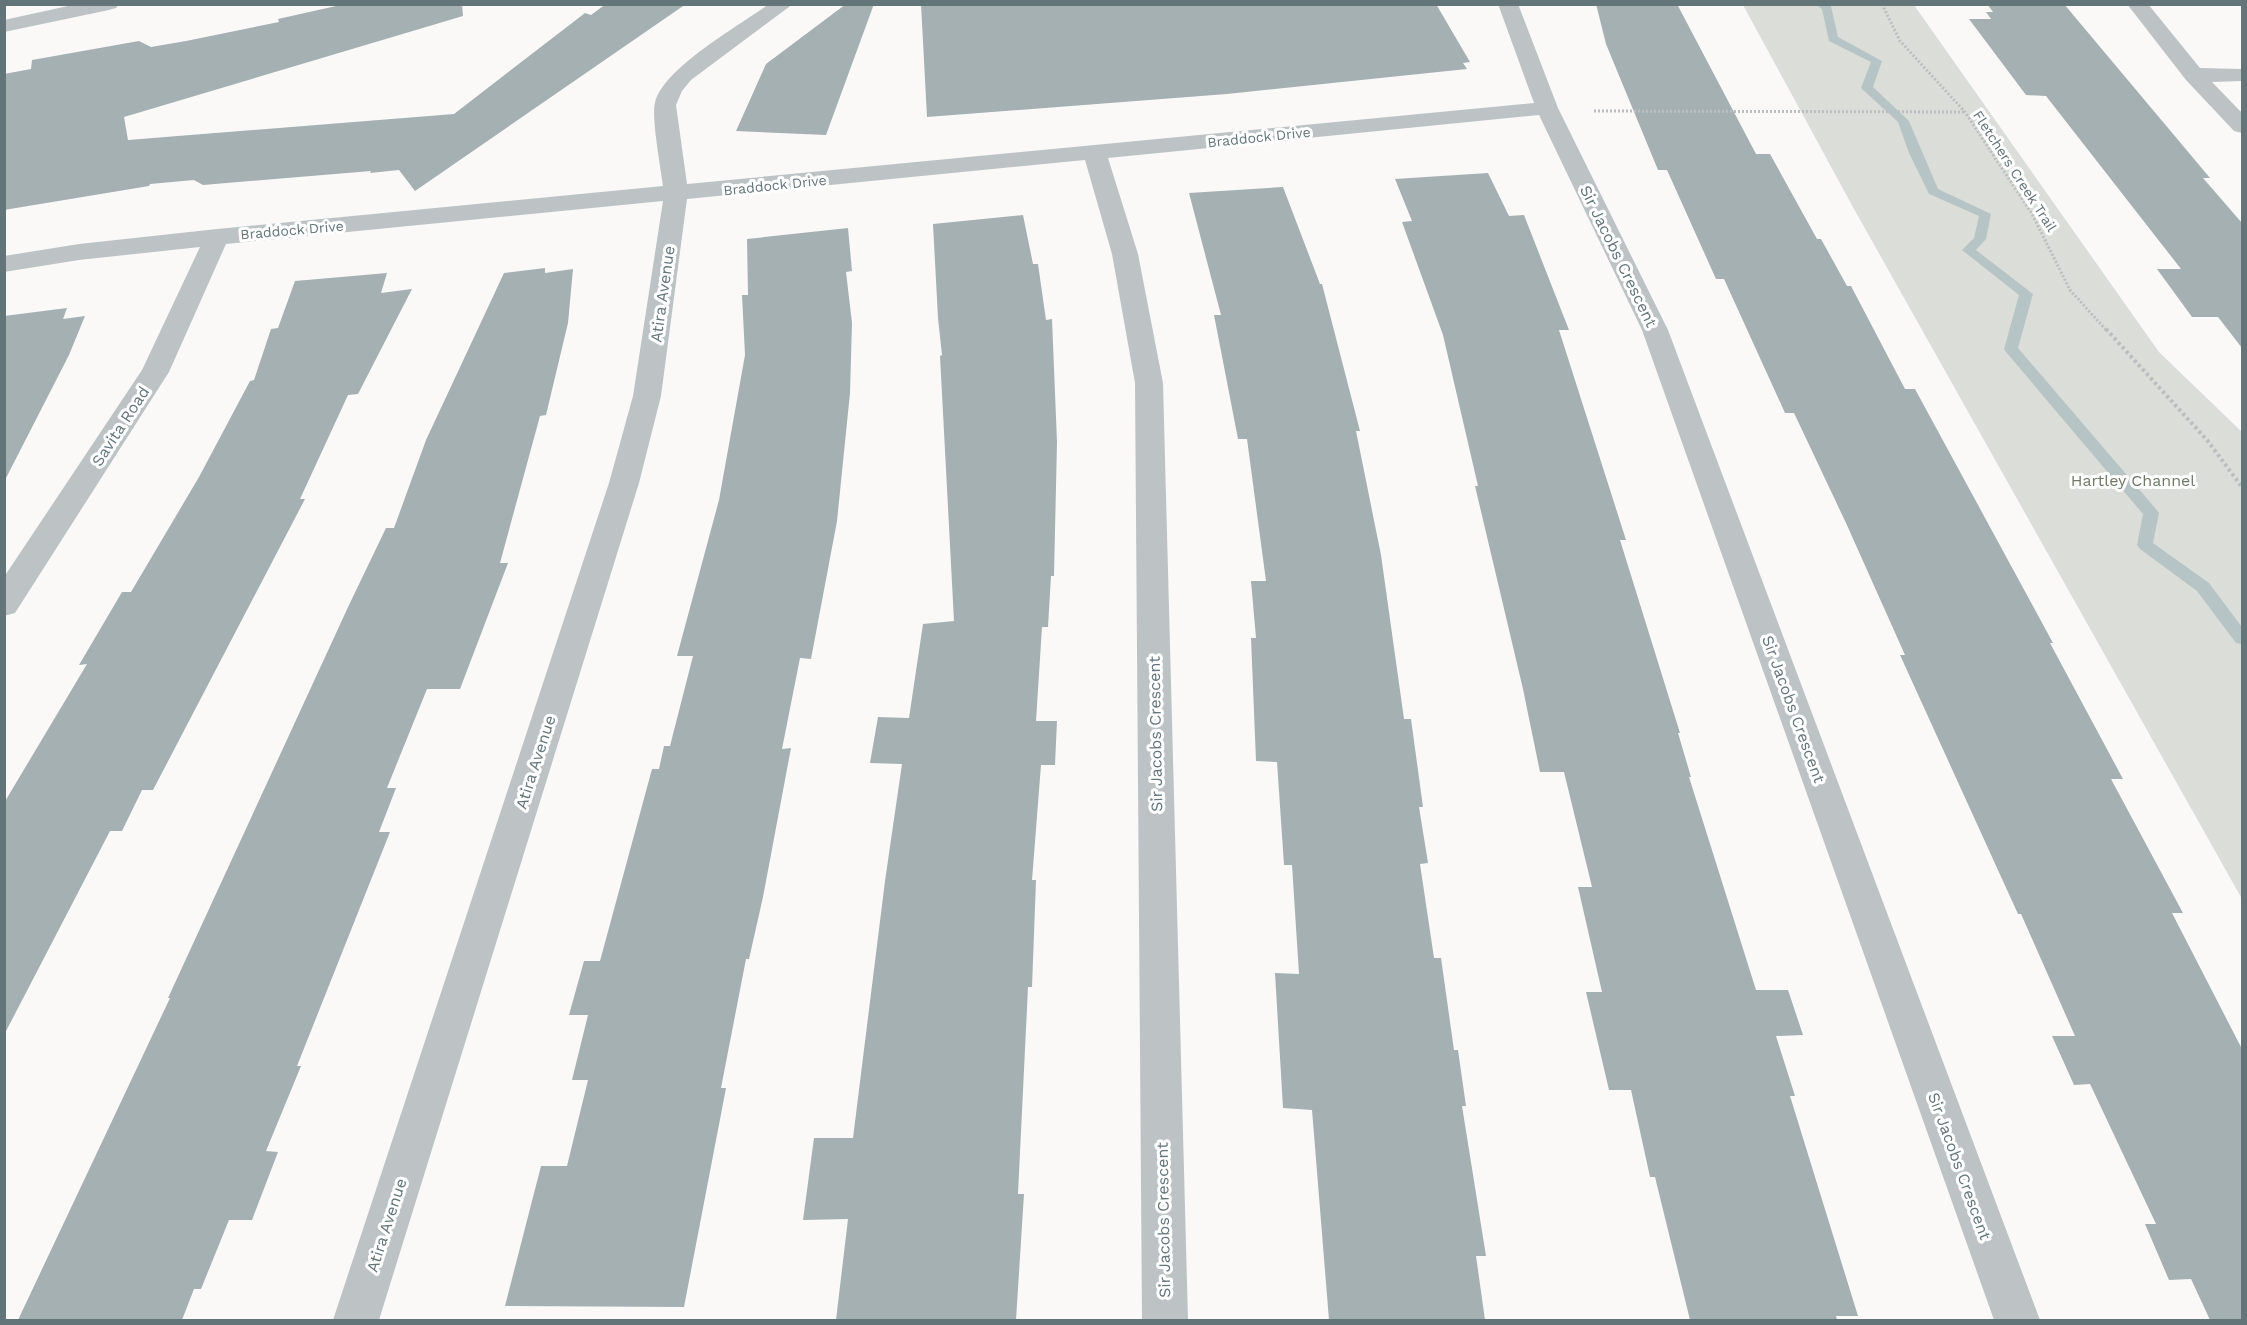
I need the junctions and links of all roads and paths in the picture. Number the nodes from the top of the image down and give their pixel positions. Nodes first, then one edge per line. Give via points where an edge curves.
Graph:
1 (109, 4) edge
2 (783, 4) edge
3 (1508, 4) edge
4 (1882, 4) edge
5 (2137, 4) edge
6 (4, 26) edge
7 (2194, 75) junction
8 (2242, 75) edge
9 (1547, 108) junction
10 (1591, 111) dead end
11 (1965, 112) junction
12 (2242, 126) edge
13 (1095, 153) junction
14 (676, 194) junction
15 (217, 237) junction
16 (4, 264) edge
17 (2242, 487) edge
18 (4, 604) edge
19 (356, 1320) edge
20 (1165, 1320) edge
21 (2017, 1320) edge

1 - 6 street
2 - 14 street, Atira Avenue via 683,75 671,90 665,105
3 - 9 street, Sir Jacobs Crescent
4 - 11 path, Fletchers Creek Trail via 1900,40
5 - 7 street
7 - 8 street
7 - 12 street
9 - 13 street, Braddock Drive
9 - 21 street, Sir Jacobs Crescent via 1655,330
10 - 11 path
11 - 17 path, Fletchers Creek Trail via 2032,214 2070,290 2207,440
13 - 14 street, Braddock Drive
13 - 20 street, Sir Jacobs Crescent via 1125,254 1149,383
14 - 15 street, Braddock Drive
14 - 19 street, Atira Avenue via 647,396 624,483
15 - 16 street, Braddock Drive
15 - 18 street, Savita Road via 155,372

